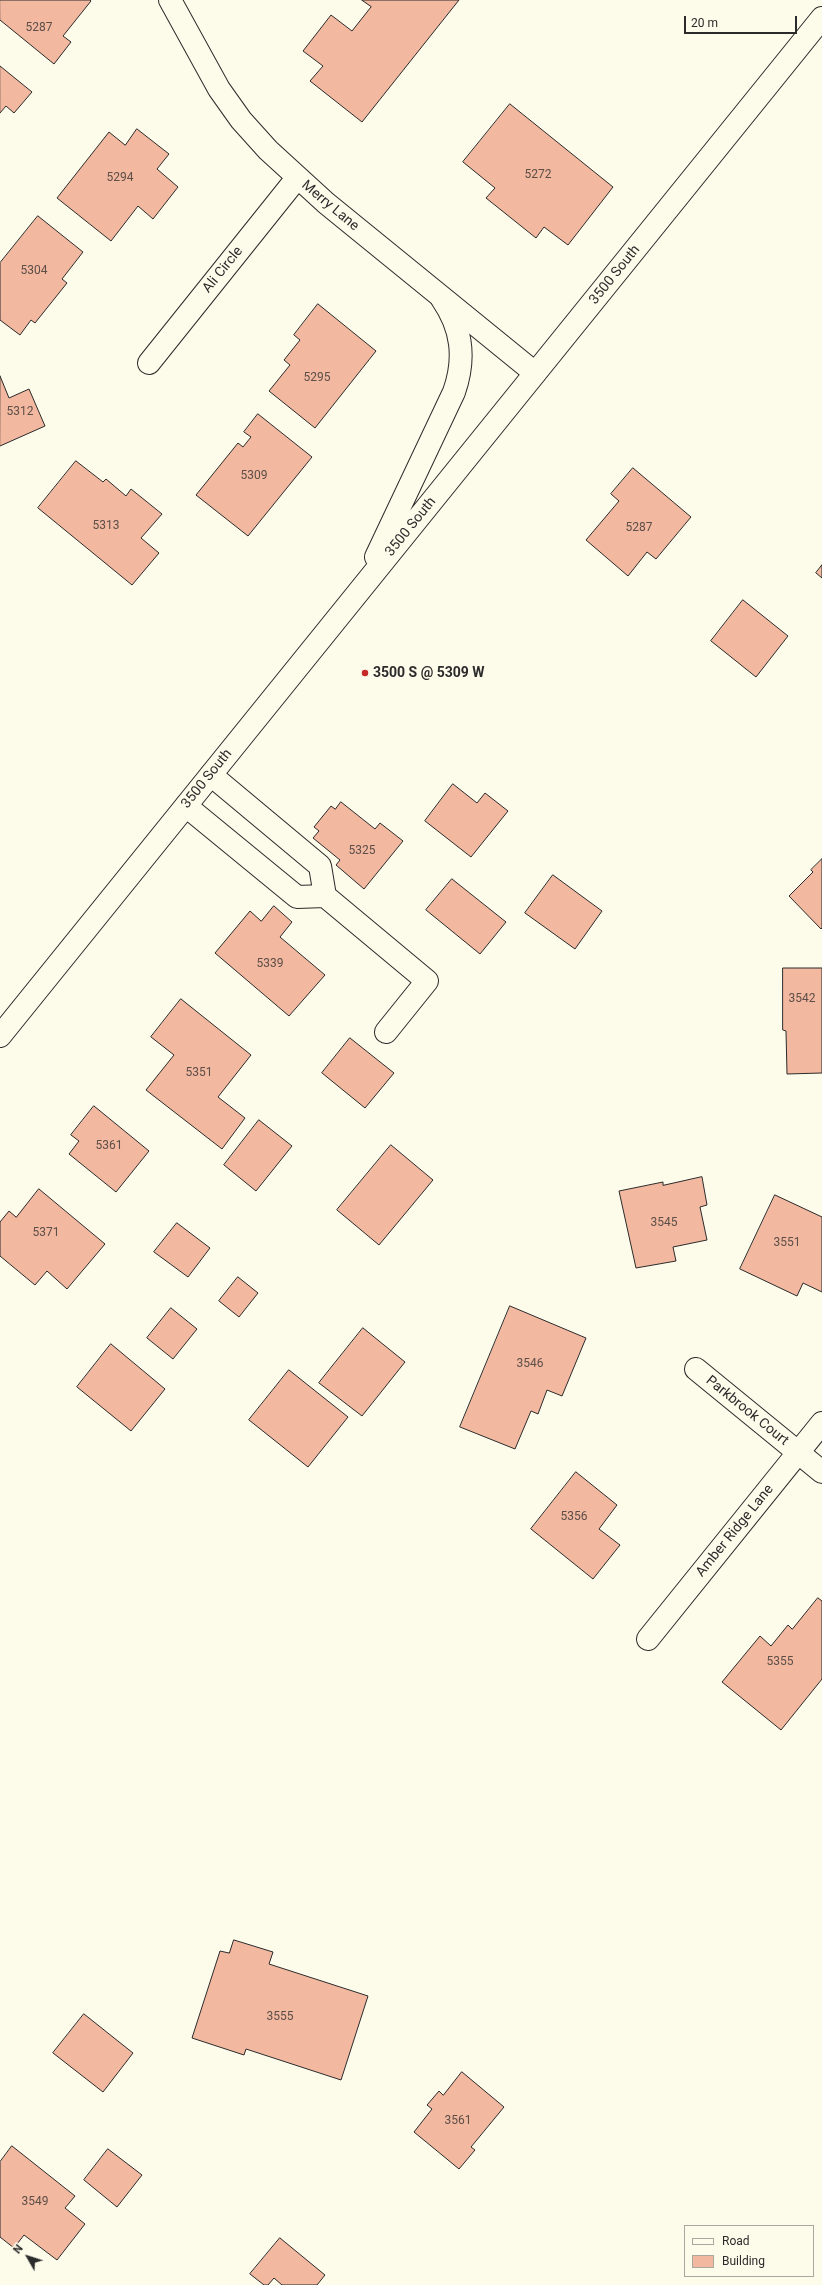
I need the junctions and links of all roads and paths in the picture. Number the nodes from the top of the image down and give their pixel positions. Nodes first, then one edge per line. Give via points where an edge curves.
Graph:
1 (170, 0) edge
2 (822, 18) edge
3 (297, 178) junction
4 (442, 299) junction
5 (149, 363) dead end
6 (535, 373) junction
7 (360, 590) junction
8 (211, 775) junction
9 (186, 806) junction
10 (325, 896) junction
11 (386, 1032) dead end
12 (0, 1036) edge
13 (696, 1369) dead end
14 (822, 1423) edge
15 (798, 1453) junction
16 (822, 1472) edge
17 (648, 1639) dead end

1 - 3 main road, Merry Lane via 218,89 241,120
2 - 6 main road, 3500 South
3 - 4 main road, Merry Lane
3 - 5 main road, Ali Circle
4 - 6 main road, Merry Lane
4 - 7 main road via 451,312 460,339 460,375
6 - 7 main road, 3500 South
7 - 8 main road, 3500 South
8 - 9 main road, 3500 South
8 - 10 main road via 320,866
9 - 10 main road via 297,897
9 - 12 main road, 3500 South
10 - 11 main road via 427,981
13 - 15 main road, Parkbrook Court
14 - 15 main road, Amber Ridge Lane
15 - 16 main road, Parkbrook Court
15 - 17 main road, Amber Ridge Lane

